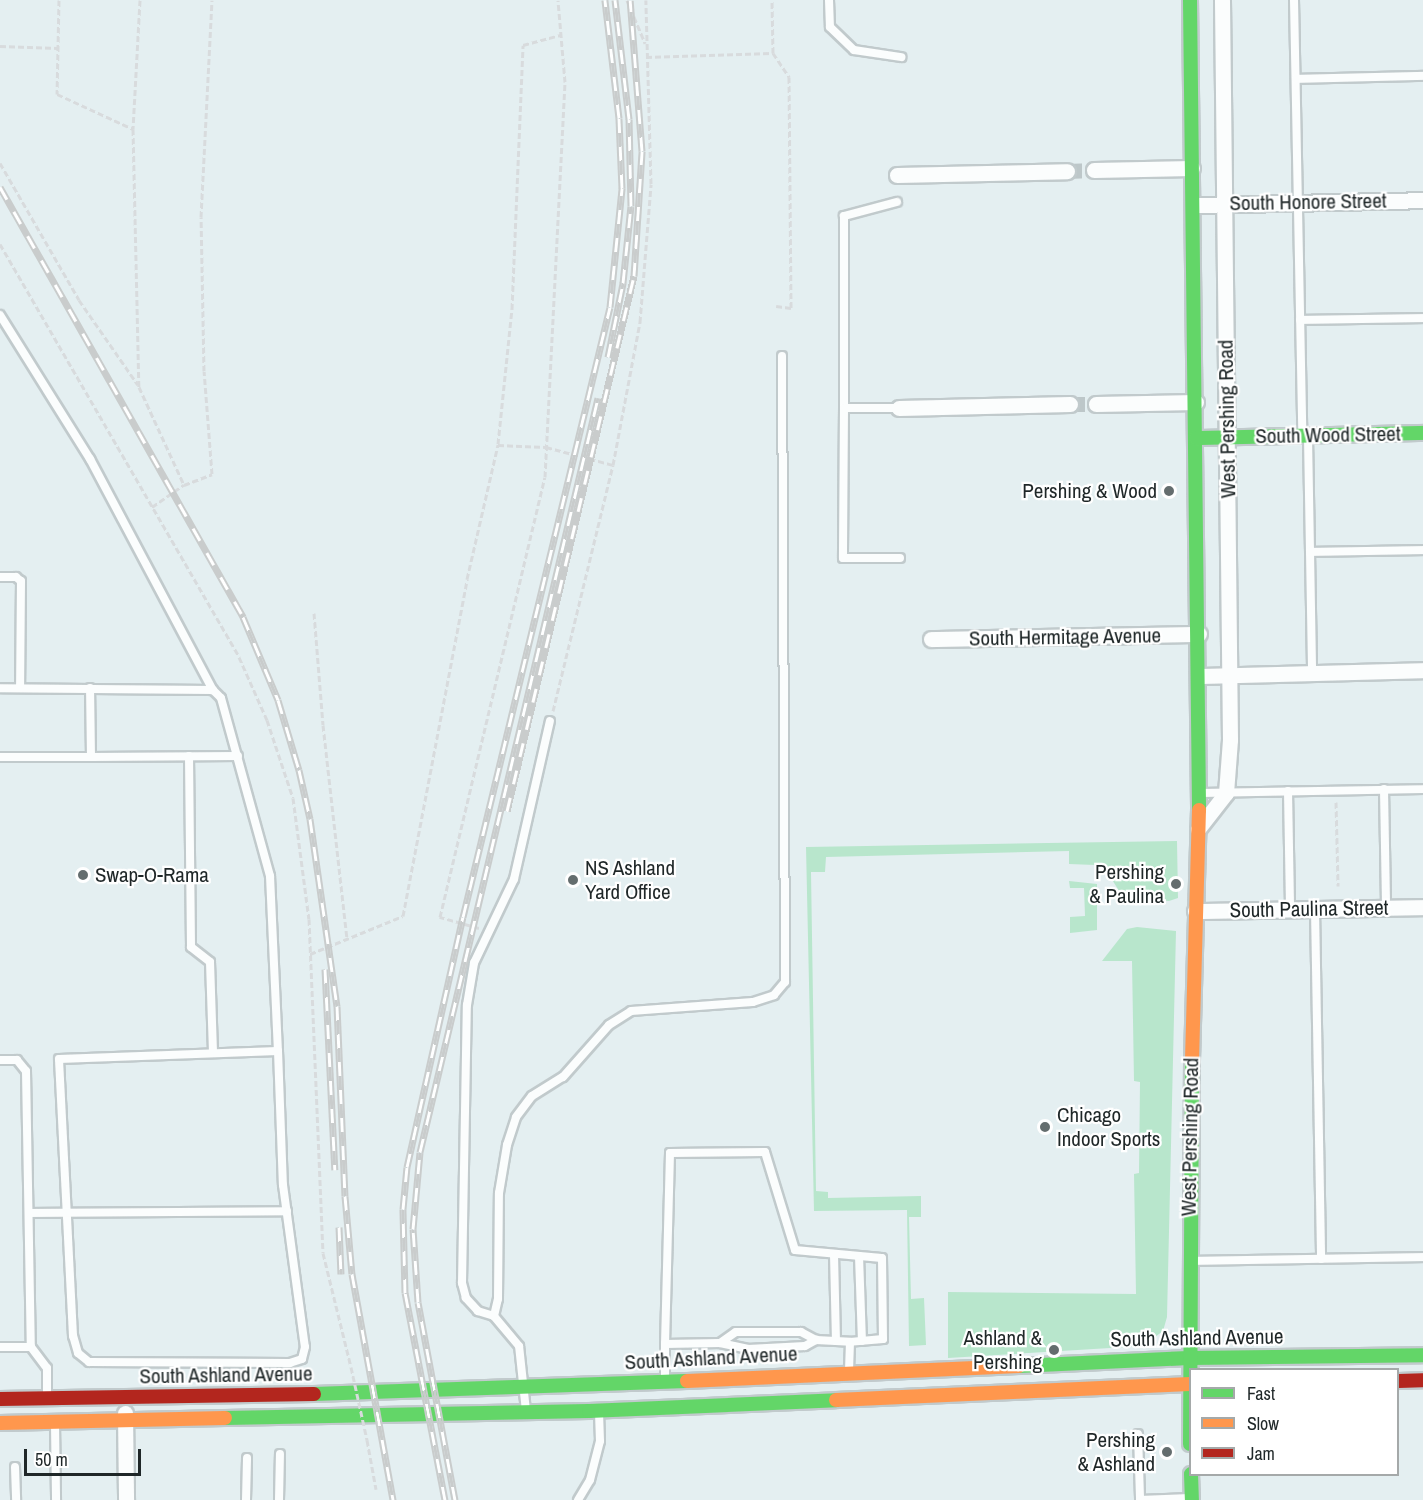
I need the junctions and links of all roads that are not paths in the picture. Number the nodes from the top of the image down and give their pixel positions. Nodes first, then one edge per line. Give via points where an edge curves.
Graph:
1 (829, 0) edge
2 (1190, 0) edge
3 (1222, 0) edge
4 (1294, 0) edge
5 (901, 57) dead end
6 (1423, 76) edge
7 (1296, 79) junction
8 (1192, 168) junction
9 (1094, 170) tunnel mouth
10 (1067, 171) tunnel mouth
11 (897, 175) dead end
12 (1423, 200) edge
13 (897, 202) dead end
14 (1298, 202) junction
15 (1224, 204) junction
16 (1193, 205) junction
17 (0, 315) edge
18 (1423, 318) edge
19 (1300, 320) junction
20 (782, 356) dead end
21 (1196, 402) junction
22 (1070, 404) tunnel mouth
23 (1096, 404) tunnel mouth
24 (844, 408) junction
25 (899, 408) joint
26 (1423, 433) edge
27 (1305, 436) junction
28 (1228, 437) junction
29 (1196, 438) junction
30 (1423, 549) edge
31 (1310, 552) junction
32 (900, 558) dead end
33 (0, 577) edge
34 (1198, 634) junction
35 (931, 639) dead end
36 (1423, 670) edge
37 (1312, 673) junction
38 (1230, 675) junction
39 (1199, 676) junction
40 (0, 688) edge
41 (20, 688) junction
42 (90, 688) junction
43 (213, 690) junction
44 (550, 721) road end
45 (189, 756) junction
46 (238, 756) junction
47 (0, 757) edge
48 (91, 757) junction
49 (1384, 789) junction
50 (1423, 789) edge
51 (1288, 791) junction
52 (1199, 793) junction
53 (1226, 793) junction
54 (1198, 829) junction
55 (1423, 907) edge
56 (1386, 908) junction
57 (1290, 909) junction
58 (1315, 909) junction
59 (1196, 911) junction
60 (278, 1050) junction
61 (213, 1052) junction
62 (0, 1060) edge
63 (287, 1211) junction
64 (29, 1213) junction
65 (68, 1213) junction
66 (834, 1254) junction
67 (859, 1256) junction
68 (1423, 1257) edge
69 (1321, 1259) junction
70 (1189, 1261) junction
71 (494, 1316) junction
72 (816, 1340) junction
73 (836, 1341) junction
74 (850, 1341) junction
75 (862, 1341) junction
76 (720, 1343) junction
77 (665, 1344) junction
78 (0, 1347) edge
79 (31, 1347) junction
80 (1423, 1355) edge
81 (1189, 1358) junction
82 (1189, 1368) edge
83 (849, 1373) junction
84 (1423, 1380) edge
85 (665, 1381) junction
86 (1399, 1381) edge
87 (1189, 1384) edge
88 (523, 1388) junction
89 (125, 1398) junction
90 (47, 1399) junction
91 (0, 1400) edge
92 (599, 1410) junction
93 (526, 1412) junction
94 (125, 1421) junction
95 (55, 1422) junction
96 (0, 1423) edge
97 (1138, 1434) dead end
98 (280, 1454) dead end
99 (247, 1458) dead end
100 (15, 1467) dead end
101 (1191, 1476) edge
102 (1192, 1499) edge
103 (16, 1500) edge
104 (57, 1500) edge
105 (126, 1500) edge
106 (246, 1500) edge
107 (279, 1500) edge
108 (578, 1500) edge
109 (1140, 1500) edge

1 - 5 lane via 830,27 854,50
2 - 8 main road, West Pershing Road
3 - 15 street, West Pershing Road
4 - 7 lane
6 - 7 lane
7 - 14 lane
8 - 9 street
8 - 16 main road, West Pershing Road
10 - 11 street
12 - 14 street, South Honore Street
13 - 24 lane via 844,216
14 - 15 street, South Honore Street
14 - 19 lane
15 - 16 street, South Honore Street
15 - 28 street, West Pershing Road
16 - 21 main road, West Pershing Road
17 - 43 lane via 90,459
18 - 19 lane
19 - 27 lane
20 - 71 lane via 785,982 774,995 753,1002 631,1011 609,1025 563,1077 532,1096 516,1117 507,1145 500,1194 498,1299
21 - 23 street
21 - 29 main road, West Pershing Road
22 - 25 street
24 - 25 lane
24 - 32 lane via 843,558
26 - 27 main road, South Wood Street
27 - 28 main road, South Wood Street
27 - 31 lane
28 - 29 main road, South Wood Street
28 - 38 street, West Pershing Road
29 - 34 main road, West Pershing Road
30 - 31 lane
31 - 37 lane
33 - 41 lane via 21,581
34 - 35 street, South Hermitage Avenue
34 - 39 main road, West Pershing Road
36 - 37 street
37 - 38 street
38 - 39 street
38 - 53 street, West Pershing Road
39 - 52 main road, West Pershing Road
40 - 41 lane
41 - 42 lane
42 - 43 lane
42 - 48 lane
43 - 46 lane via 221,698
44 - 71 lane via 514,879 474,963 467,1005 462,1283 466,1298 478,1311
45 - 46 lane
45 - 48 lane
45 - 61 lane via 192,947 210,962
46 - 60 lane via 270,876
47 - 48 lane
49 - 50 lane
49 - 51 lane
49 - 56 lane
51 - 53 lane
51 - 57 lane
52 - 53 lane
52 - 54 main road, West Pershing Road
53 - 54 street
54 - 59 main road, West Pershing Road
55 - 56 street, South Paulina Street
56 - 58 street, South Paulina Street
57 - 58 street, South Paulina Street
57 - 59 street, South Paulina Street
58 - 69 lane
59 - 70 main road, West Pershing Road
60 - 61 lane
60 - 63 lane
61 - 65 lane via 58,1059
62 - 64 lane via 17,1060 26,1071
63 - 65 lane
63 - 65 lane via 305,1347 302,1359 290,1363 89,1362 78,1353 73,1336
64 - 65 lane
64 - 79 lane
66 - 67 lane
66 - 73 lane
66 - 77 lane via 795,1250 765,1152 670,1153
67 - 75 lane
67 - 75 lane via 882,1258 883,1339
68 - 69 lane
69 - 70 lane
70 - 81 main road, West Pershing Road
71 - 88 lane via 519,1346
72 - 73 lane
72 - 76 lane via 805,1346 748,1349
72 - 76 lane via 801,1332 736,1332
73 - 74 lane
74 - 75 lane
74 - 83 lane
76 - 77 lane
77 - 85 lane
78 - 79 lane
79 - 90 lane via 47,1368
80 - 81 main road, South Ashland Avenue
81 - 82 main road, West Pershing Road
81 - 83 main road, South Ashland Avenue
83 - 85 main road, South Ashland Avenue
84 - 86 main road
85 - 88 main road, South Ashland Avenue
87 - 92 main road
88 - 89 main road, South Ashland Avenue
88 - 93 lane
89 - 90 main road, South Ashland Avenue
89 - 94 street
90 - 91 main road, South Ashland Avenue
92 - 93 main road
92 - 108 lane via 600,1441 590,1480
93 - 94 main road
94 - 95 main road
94 - 105 street
95 - 96 main road
95 - 104 lane
97 - 109 lane
98 - 107 lane
99 - 106 lane
100 - 103 lane
101 - 102 main road
102 - 109 lane

